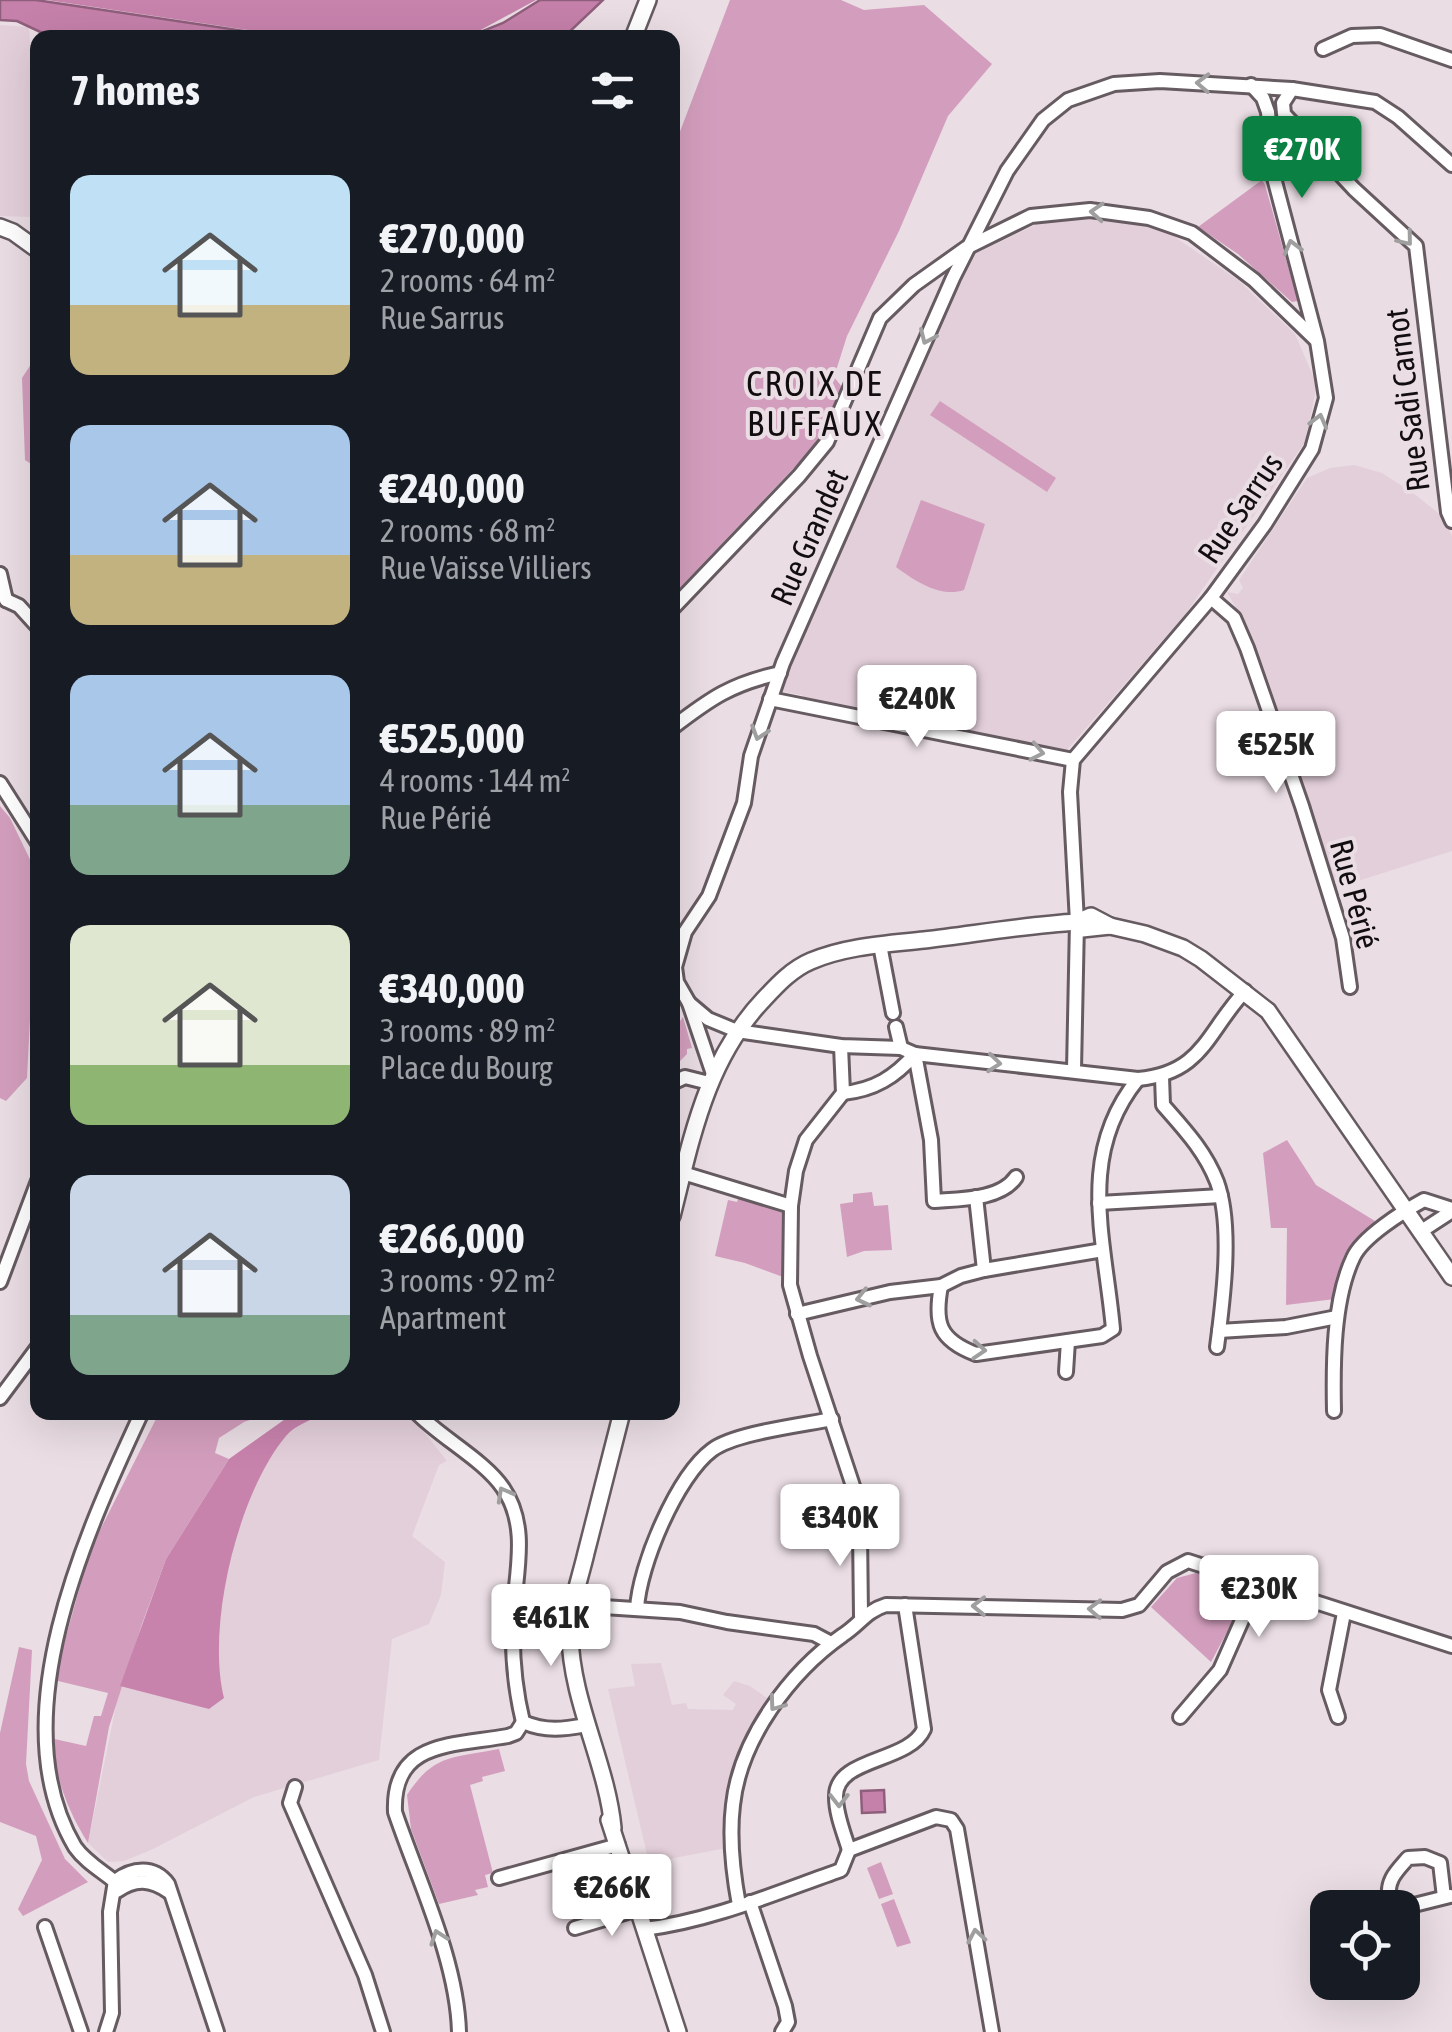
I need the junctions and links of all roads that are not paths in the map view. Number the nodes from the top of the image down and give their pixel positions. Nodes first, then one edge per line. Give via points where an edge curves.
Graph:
1 (648, 0) edge
2 (637, 30) edge
3 (1324, 49) dead end
4 (1452, 60) edge
5 (1251, 85) junction
6 (1292, 89) junction
7 (1284, 114) junction
8 (1269, 125) junction
9 (1452, 165) edge
10 (0, 228) edge
11 (30, 245) edge
12 (966, 248) junction
13 (950, 266) junction
14 (1317, 341) junction
15 (1452, 521) edge
16 (0, 574) edge
17 (1211, 598) junction
18 (680, 601) edge
19 (3, 602) edge
20 (30, 619) edge
21 (780, 673) junction
22 (770, 699) junction
23 (680, 722) edge
24 (1073, 760) junction
25 (0, 783) edge
26 (30, 830) edge
27 (1077, 922) junction
28 (880, 944) junction
29 (680, 951) edge
30 (680, 987) edge
31 (1350, 987) dead end
32 (1245, 991) junction
33 (689, 1003) junction
34 (737, 1031) junction
35 (841, 1046) junction
36 (908, 1051) junction
37 (1074, 1070) junction
38 (1162, 1077) junction
39 (711, 1078) junction
40 (1138, 1079) junction
41 (680, 1081) edge
42 (843, 1093) junction
43 (683, 1173) junction
44 (1016, 1177) dead end
45 (680, 1185) edge
46 (1392, 1190) junction
47 (1221, 1196) junction
48 (976, 1198) junction
49 (1424, 1200) junction
50 (30, 1202) edge
51 (1099, 1203) junction
52 (790, 1206) junction
53 (1405, 1210) junction
54 (1452, 1210) edge
55 (1420, 1232) junction
56 (1103, 1250) junction
57 (984, 1270) junction
58 (1452, 1276) edge
59 (0, 1282) edge
60 (936, 1287) junction
61 (797, 1314) junction
62 (1337, 1318) junction
63 (1219, 1331) junction
64 (1068, 1341) junction
65 (1217, 1348) dead end
66 (30, 1358) edge
67 (1066, 1372) dead end
68 (0, 1398) edge
69 (1334, 1411) dead end
70 (138, 1420) edge
71 (426, 1420) edge
72 (620, 1420) edge
73 (832, 1420) junction
74 (1258, 1584) junction
75 (904, 1605) junction
76 (573, 1608) junction
77 (644, 1609) junction
78 (1344, 1613) junction
79 (861, 1616) junction
80 (513, 1620) junction
81 (831, 1643) junction
82 (1452, 1646) edge
83 (1180, 1716) dead end
84 (1338, 1717) dead end
85 (523, 1722) junction
86 (588, 1725) junction
87 (295, 1787) dead end
88 (618, 1845) junction
89 (849, 1850) junction
90 (499, 1878) dead end
91 (116, 1887) junction
92 (1388, 1890) edge
93 (1448, 1896) edge
94 (1420, 1903) edge
95 (744, 1904) junction
96 (638, 1909) junction
97 (45, 1928) dead end
98 (575, 1928) dead end
99 (644, 1929) junction
100 (82, 2032) edge
101 (106, 2032) edge
102 (217, 2032) edge
103 (383, 2032) edge
104 (459, 2032) edge
105 (678, 2032) edge
106 (782, 2032) edge
107 (992, 2032) edge

1 - 2 street
3 - 4 street via 1352,36 1380,35
5 - 6 street
5 - 8 street, Rue Sarrus via 1263,98
5 -> 12 street via 1114,84 1068,100 1043,120 1007,170
6 - 7 street
6 - 9 street via 1375,102
7 - 8 street via 1272,116
7 -> 15 street, Rue Sadi Carnot via 1416,246
14 -> 8 street, Rue Sarrus via 1274,174
10 - 11 street
12 - 13 street
14 -> 12 street via 1192,233 1149,218 1090,210 1031,216
13 - 18 street via 914,285 880,318 827,442
13 -> 21 street, Rue Grandet
17 -> 14 street, Rue Sarrus via 1312,449 1326,398
16 - 19 street
17 - 24 street, Rue Sarrus
17 - 31 street, Rue Périé via 1234,618 1247,648 1343,938
19 - 20 street
21 - 22 street, Rue Grandet
21 - 23 street via 717,694
22 -> 24 street
22 -> 29 street, Rue Grandet via 744,803
24 - 27 street
25 - 26 street
27 - 28 street
27 - 32 street via 1082,929 1110,926 1183,948
27 - 37 street
28 - 34 street via 807,962
28 - 36 street via 894,1020
30 -> 33 street, Rue Grandet
32 - 38 street via 1190,1063
32 - 46 street via 1268,1011
33 - 34 street
33 - 39 street, Rue Grandet
34 - 35 street
34 - 39 street
35 - 36 street
35 - 42 street
36 -> 37 street
36 - 42 street via 900,1072
36 - 48 street via 931,1140 934,1200
37 - 40 street
38 - 40 street
38 - 47 street via 1163,1105 1197,1143
39 - 41 street
39 - 43 street
40 - 51 street via 1106,1134
42 - 52 street via 806,1140
43 - 45 street
43 - 52 street
44 - 48 street
46 - 49 street
46 - 53 street
47 - 51 street
47 - 63 street via 1225,1266
48 - 57 street
49 - 53 street
49 - 54 street
50 - 59 street
51 - 56 street
52 - 61 street via 790,1285
53 - 55 street
53 - 62 street via 1354,1255
54 - 55 street
55 - 58 street
56 - 57 street
56 - 64 street via 1113,1329
57 - 60 street
60 -> 61 street
60 -> 64 street via 942,1331 960,1348 976,1354
61 - 73 street
62 - 63 street
62 - 69 street
63 - 65 street
64 - 67 street
66 - 68 street
70 - 91 street via 67,1580 50,1636 36,1731 46,1786 66,1832
80 -> 71 street via 521,1557 510,1501 493,1476
72 - 76 street
73 - 77 street via 711,1450 656,1534 643,1568
73 - 79 street via 860,1523
74 -> 75 street via 1188,1561 1167,1572 1139,1606 1122,1610
74 - 78 street
74 - 83 street via 1220,1670
75 - 79 street via 886,1604
75 -> 89 street via 924,1729 910,1747 840,1781 836,1798
76 - 77 street
76 - 80 street
76 - 86 street via 574,1669
77 - 81 street via 814,1634
78 - 82 street
78 - 84 street via 1329,1690
79 - 81 street
80 - 85 street via 514,1687
81 -> 95 street via 759,1727 737,1783 734,1876
85 - 86 street via 554,1730
104 -> 85 street via 446,1962 394,1812 394,1794 412,1758 508,1736
86 - 88 street
87 - 103 street via 290,1802
88 - 90 street
88 - 96 street
89 - 95 street via 841,1870
107 -> 89 street via 951,1820 936,1817
91 - 101 street
91 - 102 street via 139,1880 169,1892
92 - 93 street via 1408,1858 1425,1857 1440,1863
93 - 94 street
95 - 99 street
95 - 106 street via 778,1986 788,2022
96 - 98 street
96 - 99 street
97 - 100 street
99 - 105 street

